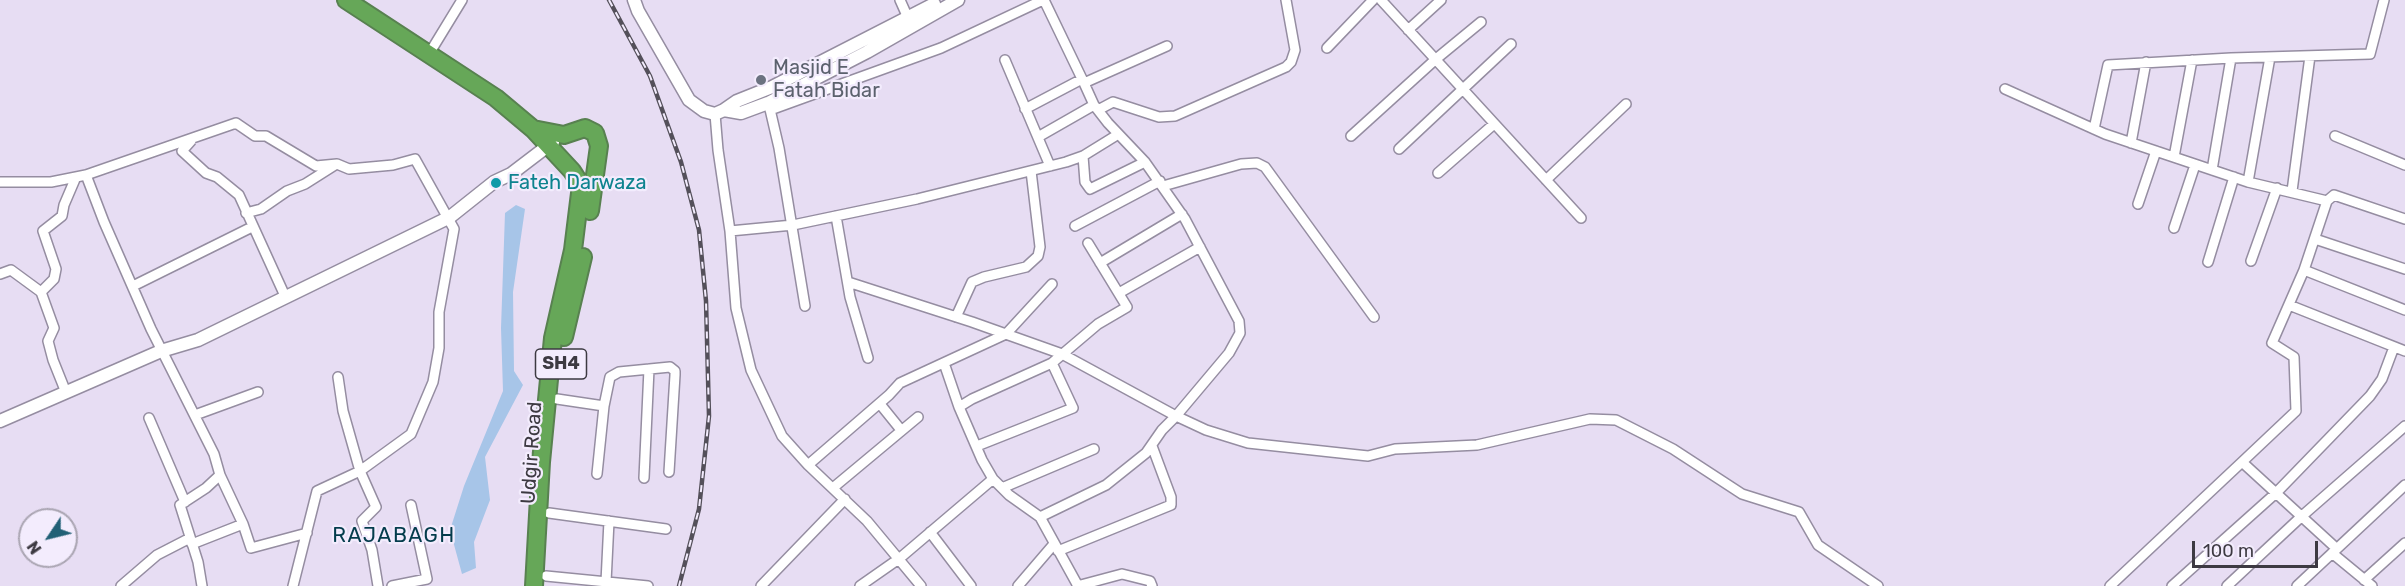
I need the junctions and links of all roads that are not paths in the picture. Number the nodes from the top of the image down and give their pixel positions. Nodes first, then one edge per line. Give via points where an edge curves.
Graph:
1 (346, 0) edge
2 (462, 0) edge
3 (900, 0) edge
4 (942, 0) edge
5 (958, 0) edge
6 (1043, 0) edge
7 (1286, 0) edge
8 (1373, 0) edge
9 (1381, 0) edge
10 (1441, 0) edge
11 (2384, 0) edge
12 (636, 6) edge
13 (908, 18) junction
14 (1481, 22) dead end
15 (1408, 30) junction
16 (1511, 44) dead end
17 (1167, 46) dead end
18 (1327, 48) dead end
19 (429, 54) junction
20 (2310, 56) junction
21 (2270, 57) junction
22 (2232, 58) junction
23 (1436, 59) junction
24 (1005, 60) dead end
25 (2192, 60) junction
26 (2146, 62) junction
27 (1083, 81) junction
28 (2005, 89) dead end
29 (1463, 90) junction
30 (1626, 104) dead end
31 (769, 106) junction
32 (1096, 107) junction
33 (1025, 109) junction
34 (720, 112) junction
35 (1494, 124) junction
36 (533, 129) junction
37 (2094, 129) junction
38 (564, 135) junction
39 (1117, 135) junction
40 (1352, 136) dead end
41 (2335, 136) dead end
42 (1038, 137) junction
43 (193, 139) junction
44 (2131, 143) junction
45 (548, 146) junction
46 (1400, 149) dead end
47 (2156, 152) junction
48 (1083, 156) junction
49 (2174, 158) junction
50 (1144, 162) junction
51 (337, 164) junction
52 (2195, 165) junction
53 (2405, 165) edge
54 (1050, 166) junction
55 (2212, 170) junction
56 (1031, 171) junction
57 (1437, 173) dead end
58 (86, 176) junction
59 (76, 177) junction
60 (2234, 177) junction
61 (1546, 180) junction
62 (2248, 182) junction
63 (1, 183) edge
64 (1161, 184) junction
65 (2277, 188) junction
66 (2292, 191) junction
67 (2327, 201) junction
68 (2138, 204) dead end
69 (246, 213) junction
70 (1182, 214) junction
71 (836, 216) junction
72 (450, 218) junction
73 (1581, 218) dead end
74 (2405, 219) edge
75 (793, 225) junction
76 (1075, 225) dead end
77 (252, 227) junction
78 (2174, 228) dead end
79 (730, 231) junction
80 (2315, 239) junction
81 (1088, 243) dead end
82 (1200, 247) junction
83 (2250, 261) dead end
84 (2208, 262) dead end
85 (1100, 263) junction
86 (2405, 269) edge
87 (2304, 270) junction
88 (0, 274) edge
89 (848, 282) junction
90 (1052, 284) dead end
91 (133, 286) junction
92 (41, 292) junction
93 (1119, 293) junction
94 (285, 296) junction
95 (2289, 305) junction
96 (805, 306) dead end
97 (2405, 310) edge
98 (956, 317) junction
99 (1374, 317) dead end
100 (1006, 334) junction
101 (2394, 346) junction
102 (161, 351) junction
103 (2405, 351) edge
104 (1062, 354) junction
105 (868, 358) dead end
106 (944, 363) junction
107 (1052, 363) junction
108 (649, 369) junction
109 (338, 377) dead end
110 (65, 390) junction
111 (258, 392) dead end
112 (557, 399) junction
113 (880, 404) junction
114 (604, 406) junction
115 (959, 407) junction
116 (195, 416) junction
117 (1176, 416) junction
118 (918, 417) dead end
119 (149, 418) dead end
120 (0, 421) edge
121 (2405, 426) edge
122 (901, 430) junction
123 (977, 446) junction
124 (1152, 446) junction
125 (1094, 449) dead end
126 (2242, 462) junction
127 (808, 465) junction
128 (360, 471) junction
129 (669, 472) dead end
130 (597, 474) dead end
131 (220, 475) junction
132 (644, 478) dead end
133 (993, 479) junction
134 (2405, 485) edge
135 (834, 487) junction
136 (1002, 488) junction
137 (2276, 493) junction
138 (845, 499) junction
139 (185, 502) junction
140 (411, 505) dead end
141 (549, 513) junction
142 (2301, 516) junction
143 (1040, 518) junction
144 (609, 521) junction
145 (243, 524) junction
146 (666, 529) dead end
147 (930, 532) junction
148 (307, 533) junction
149 (191, 541) junction
150 (2405, 543) edge
151 (1056, 548) junction
152 (2334, 550) junction
153 (900, 558) junction
154 (606, 582) junction
155 (541, 583) edge
156 (2368, 583) edge
157 (122, 586) edge
158 (202, 586) edge
159 (293, 586) edge
160 (378, 586) edge
161 (392, 586) edge
162 (648, 586) edge
163 (761, 586) edge
164 (861, 586) edge
165 (921, 586) edge
166 (971, 586) edge
167 (1018, 586) edge
168 (1077, 586) edge
169 (1152, 586) edge
170 (1878, 586) edge
171 (2110, 586) edge
172 (2172, 586) edge
173 (2227, 586) edge
174 (2297, 586) edge

1 - 19 highway
2 - 19 street
3 - 13 street
4 - 13 main road
5 - 31 main road
6 - 27 street
6 - 31 street via 941,48
7 - 32 street via 1295,50 1286,67 1175,116 1159,117 1113,102
8 - 18 street
9 - 15 street
10 - 15 street
11 - 20 street via 2370,54
12 - 34 main road via 689,100 704,111
13 - 34 main road
14 - 23 street
15 - 23 street
16 - 29 street
17 - 27 street
19 - 36 highway via 496,98
20 - 21 street
20 - 66 street
21 - 22 street
21 - 62 street
22 - 25 street
22 - 55 street
23 - 29 street
23 - 40 street
24 - 33 street
25 - 26 street
25 - 49 street
26 - 37 street via 2108,65
26 - 44 street
27 - 32 street
27 - 33 street
28 - 37 street
29 - 35 street
29 - 46 street
30 - 61 street
31 - 34 main road via 741,113
31 - 75 street
32 - 39 street
32 - 42 street
33 - 42 street
34 - 79 street via 718,150
35 - 57 street
35 - 61 street
36 - 38 highway
36 - 45 highway
37 - 44 street
38 - 45 main road
38 - 112 highway, Udgir Road / SH4 via 591,129 599,146
39 - 48 street
39 - 50 street
41 - 53 street
42 - 54 street
43 - 51 street via 236,123 316,166
43 - 58 street
43 - 69 street via 182,151 239,195
44 - 47 street
45 - 72 main road
45 - 155 highway, Udgir Road / SH4 via 578,178 581,192 573,250 553,338 540,462
47 - 49 street
47 - 68 street
48 - 50 street via 1086,186 1090,189
48 - 54 street
49 - 52 street
50 - 64 street
51 - 69 street via 261,209
51 - 72 street via 349,169 415,159
52 - 55 street
52 - 78 street
54 - 56 street
55 - 60 street
56 - 71 street
56 - 98 street via 1038,256 1026,267 972,282
58 - 59 street
58 - 91 street
59 - 63 street
59 - 92 street via 62,216 43,231 56,269 54,279
60 - 62 street
60 - 84 street
61 - 73 street
62 - 65 street
64 - 70 street
64 - 76 street
64 - 99 street via 1250,162 1265,167
65 - 66 street
65 - 83 street
66 - 67 street
67 - 74 street via 2334,195
67 - 80 street
69 - 77 street
70 - 82 street
70 - 85 street
71 - 75 street
71 - 89 street
72 - 94 main road
72 - 128 street via 454,229 438,312 439,348 433,382 411,434
75 - 79 street
75 - 96 street
77 - 91 street
77 - 94 street
79 - 127 street via 736,308 751,370 782,436
80 - 86 street
80 - 87 street
81 - 85 street
82 - 93 street
82 - 117 street via 1239,321 1240,333 1229,353
85 - 93 street
87 - 95 street
87 - 97 street
88 - 92 street via 11,270
89 - 98 street
89 - 105 street
90 - 100 street
91 - 102 street
92 - 110 street via 54,328 48,341
93 - 104 street via 1127,307 1098,324
94 - 102 main road via 198,340
95 - 101 street
95 - 126 street via 2272,343 2294,357 2296,411
98 - 100 street
100 - 104 street
100 - 106 street
101 - 103 street
101 - 137 street via 2376,388
102 - 110 main road
102 - 116 street
104 - 107 street
104 - 117 street
106 - 113 street via 900,383
106 - 115 street
107 - 115 street
107 - 123 street via 1073,408
108 - 114 street via 610,376
108 - 129 street via 670,367 675,371
108 - 132 street
109 - 128 street
110 - 120 main road
111 - 116 street
112 - 114 street
112 - 141 highway, Udgir Road / SH4
113 - 122 street
113 - 127 street
114 - 130 street
115 - 123 street
116 - 131 street
117 - 124 street
117 - 170 street via 1248,443 1368,456 1395,449 1482,444 1610,418 1673,449 1742,494 1799,512 1818,544
118 - 122 street
119 - 139 street
121 - 142 street
122 - 135 street
123 - 133 street
124 - 143 street via 1106,484
124 - 151 street via 1171,505
125 - 136 street
126 - 137 street
126 - 171 street
127 - 135 street
128 - 148 street via 317,490
128 - 160 street via 376,507 362,521
131 - 139 street
131 - 145 street
133 - 136 street
133 - 147 street
134 - 152 street
135 - 138 street
136 - 143 street
137 - 142 street
137 - 172 street
138 - 153 street
138 - 163 street
139 - 149 street via 180,505
140 - 161 street via 427,579
141 - 144 street
141 - 155 highway, Udgir Road / SH4
142 - 152 street
142 - 173 street
143 - 151 street
144 - 146 street
144 - 154 street
145 - 148 street via 251,548
145 - 149 street
147 - 153 street
147 - 166 street
148 - 159 street
149 - 157 street via 157,555
149 - 158 street
150 - 156 street
151 - 167 street
151 - 168 street
152 - 156 street
152 - 174 street
153 - 164 street
153 - 165 street
154 - 155 street
154 - 162 street
168 - 169 street via 1122,574 1150,581

